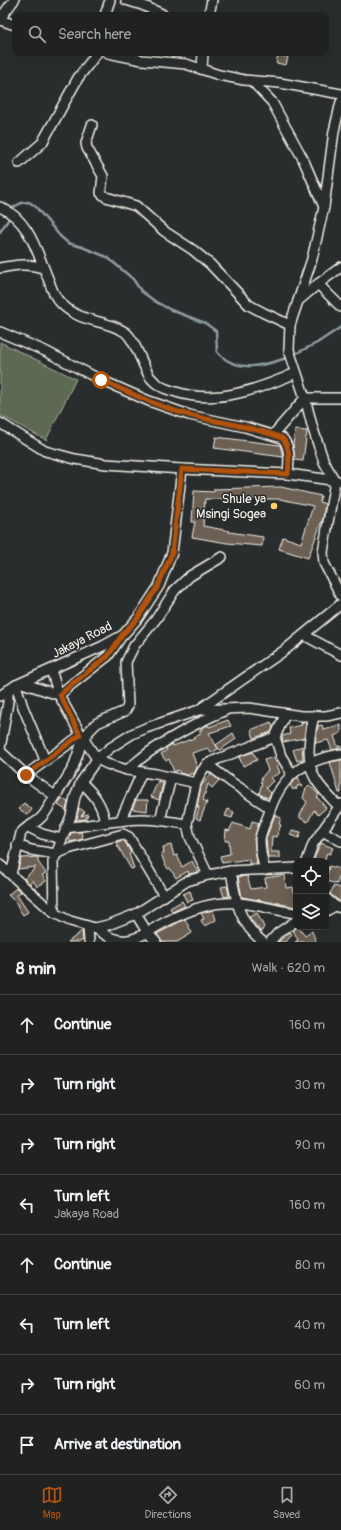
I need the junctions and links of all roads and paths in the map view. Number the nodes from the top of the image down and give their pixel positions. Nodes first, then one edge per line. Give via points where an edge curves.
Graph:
1 (14, 0) edge
2 (110, 0) edge
3 (126, 0) edge
4 (212, 0) edge
5 (106, 12) edge
6 (158, 12) edge
7 (210, 12) edge
8 (0, 20) edge
9 (12, 24) edge
10 (95, 56) edge
11 (123, 56) edge
12 (203, 56) edge
13 (202, 68) junction
14 (252, 81) junction
15 (341, 94) edge
16 (341, 102) edge
17 (92, 125) dead end
18 (20, 163) dead end
19 (0, 207) edge
20 (324, 207) junction
21 (341, 267) edge
22 (0, 268) edge
23 (43, 268) junction
24 (318, 284) junction
25 (298, 301) junction
26 (341, 307) edge
27 (290, 325) junction
28 (0, 332) edge
29 (296, 373) junction
30 (305, 398) junction
31 (341, 398) edge
32 (0, 423) edge
33 (273, 434) junction
34 (182, 469) junction
35 (288, 474) junction
36 (338, 481) edge
37 (222, 557) dead end
38 (341, 596) edge
39 (341, 604) edge
40 (123, 634) junction
41 (304, 635) junction
42 (341, 655) edge
43 (51, 670) junction
44 (15, 686) junction
45 (60, 695) junction
46 (0, 696) edge
47 (229, 708) junction
48 (198, 710) junction
49 (285, 714) junction
50 (341, 714) edge
51 (314, 716) junction
52 (82, 737) junction
53 (275, 737) junction
54 (0, 750) edge
55 (341, 754) edge
56 (97, 759) junction
57 (45, 760) junction
58 (207, 764) junction
59 (310, 764) junction
60 (127, 770) junction
61 (142, 772) junction
62 (292, 774) junction
63 (26, 775) junction
64 (171, 778) junction
65 (81, 782) junction
66 (196, 783) junction
67 (55, 796) junction
68 (270, 808) junction
69 (339, 808) edge
70 (160, 820) junction
71 (120, 821) junction
72 (105, 822) junction
73 (187, 824) junction
74 (28, 827) junction
75 (66, 828) junction
76 (322, 831) junction
77 (62, 839) junction
78 (341, 841) edge
79 (17, 845) junction
80 (56, 854) junction
81 (308, 858) edge
82 (15, 859) junction
83 (0, 865) edge
84 (293, 868) edge
85 (265, 870) junction
86 (231, 872) junction
87 (11, 874) junction
88 (208, 875) junction
89 (164, 896) junction
90 (329, 900) edge
91 (236, 903) junction
92 (338, 907) edge
93 (293, 912) edge
94 (54, 913) junction
95 (136, 914) junction
96 (293, 923) edge
97 (92, 927) junction
98 (147, 932) junction
99 (89, 942) edge
100 (156, 942) edge
101 (262, 942) edge
102 (270, 942) edge

1 - 8 street
2 - 5 street
3 - 6 street
4 - 7 street
8 - 9 street
10 - 18 street via 78,78 42,142
11 - 13 street
12 - 13 street
13 - 14 street via 219,75
14 - 15 street via 280,83
14 - 20 street via 272,102 303,159
16 - 20 street via 334,131
17 - 27 street via 86,148 103,176 101,193 106,197 136,206 164,231 210,264 250,305
19 - 23 street via 20,221 30,235
20 - 25 street via 312,259
21 - 24 street
22 - 23 street via 32,264
23 - 29 street via 57,299 67,309 78,316 117,328 133,340 137,353 158,386 183,395 209,398 255,388
24 - 25 street
24 - 26 street
25 - 27 street
27 - 29 street via 289,350
28 - 33 street via 150,401 189,415
29 - 30 street
30 - 31 street
30 - 33 street
30 - 36 street via 324,462
32 - 34 street via 46,451 75,459 106,464
33 - 35 street via 286,443
34 - 35 street
34 - 40 street, Jakaya Road via 172,553 158,586 138,618
35 - 36 street
36 - 38 street via 323,552 324,563
37 - 52 street via 190,576 175,590 134,646 126,662 128,706 125,711 97,723
39 - 41 street
40 - 43 street, Jakaya Road
40 - 45 street via 108,656
41 - 42 street
41 - 48 street
43 - 44 street, Jakaya Road
43 - 45 street
44 - 45 street
44 - 46 street, Jakaya Road
44 - 54 street via 8,702
44 - 57 street
45 - 52 street
47 - 48 street
47 - 49 street
47 - 60 street via 194,724
48 - 56 street via 132,734
49 - 51 street
49 - 53 street
50 - 51 street
51 - 59 street
52 - 56 street
52 - 57 street
52 - 67 street via 73,768
53 - 58 street
53 - 62 street via 281,756
54 - 63 street
55 - 59 street via 322,758
56 - 60 street
56 - 65 street
57 - 63 street
58 - 66 street
58 - 68 street
59 - 62 street
59 - 69 street via 316,780
60 - 61 street
61 - 64 street
61 - 71 street
62 - 68 street via 278,791
63 - 67 street
64 - 66 street
64 - 70 street
65 - 72 street via 100,802
65 - 75 street
66 - 73 street
67 - 74 street via 41,820
68 - 85 street via 260,838
69 - 76 street
70 - 71 street
70 - 73 street
71 - 72 street
72 - 75 street
73 - 88 street
74 - 77 street
74 - 79 street via 21,833
75 - 77 street
76 - 78 street
76 - 81 street
77 - 80 street
79 - 80 street
79 - 82 street
80 - 89 street via 124,834 129,837
80 - 94 street via 53,862
82 - 83 street
82 - 87 street
83 - 87 street
84 - 85 street
85 - 86 street
86 - 88 street
86 - 91 street
87 - 94 street
88 - 89 street via 187,881
89 - 95 street
90 - 92 street
91 - 93 street
91 - 98 street via 205,906 179,915
91 - 101 street via 246,925
94 - 97 street
95 - 97 street via 108,925
95 - 98 street
96 - 102 street
97 - 98 street via 118,940 128,940
97 - 99 street
98 - 100 street

